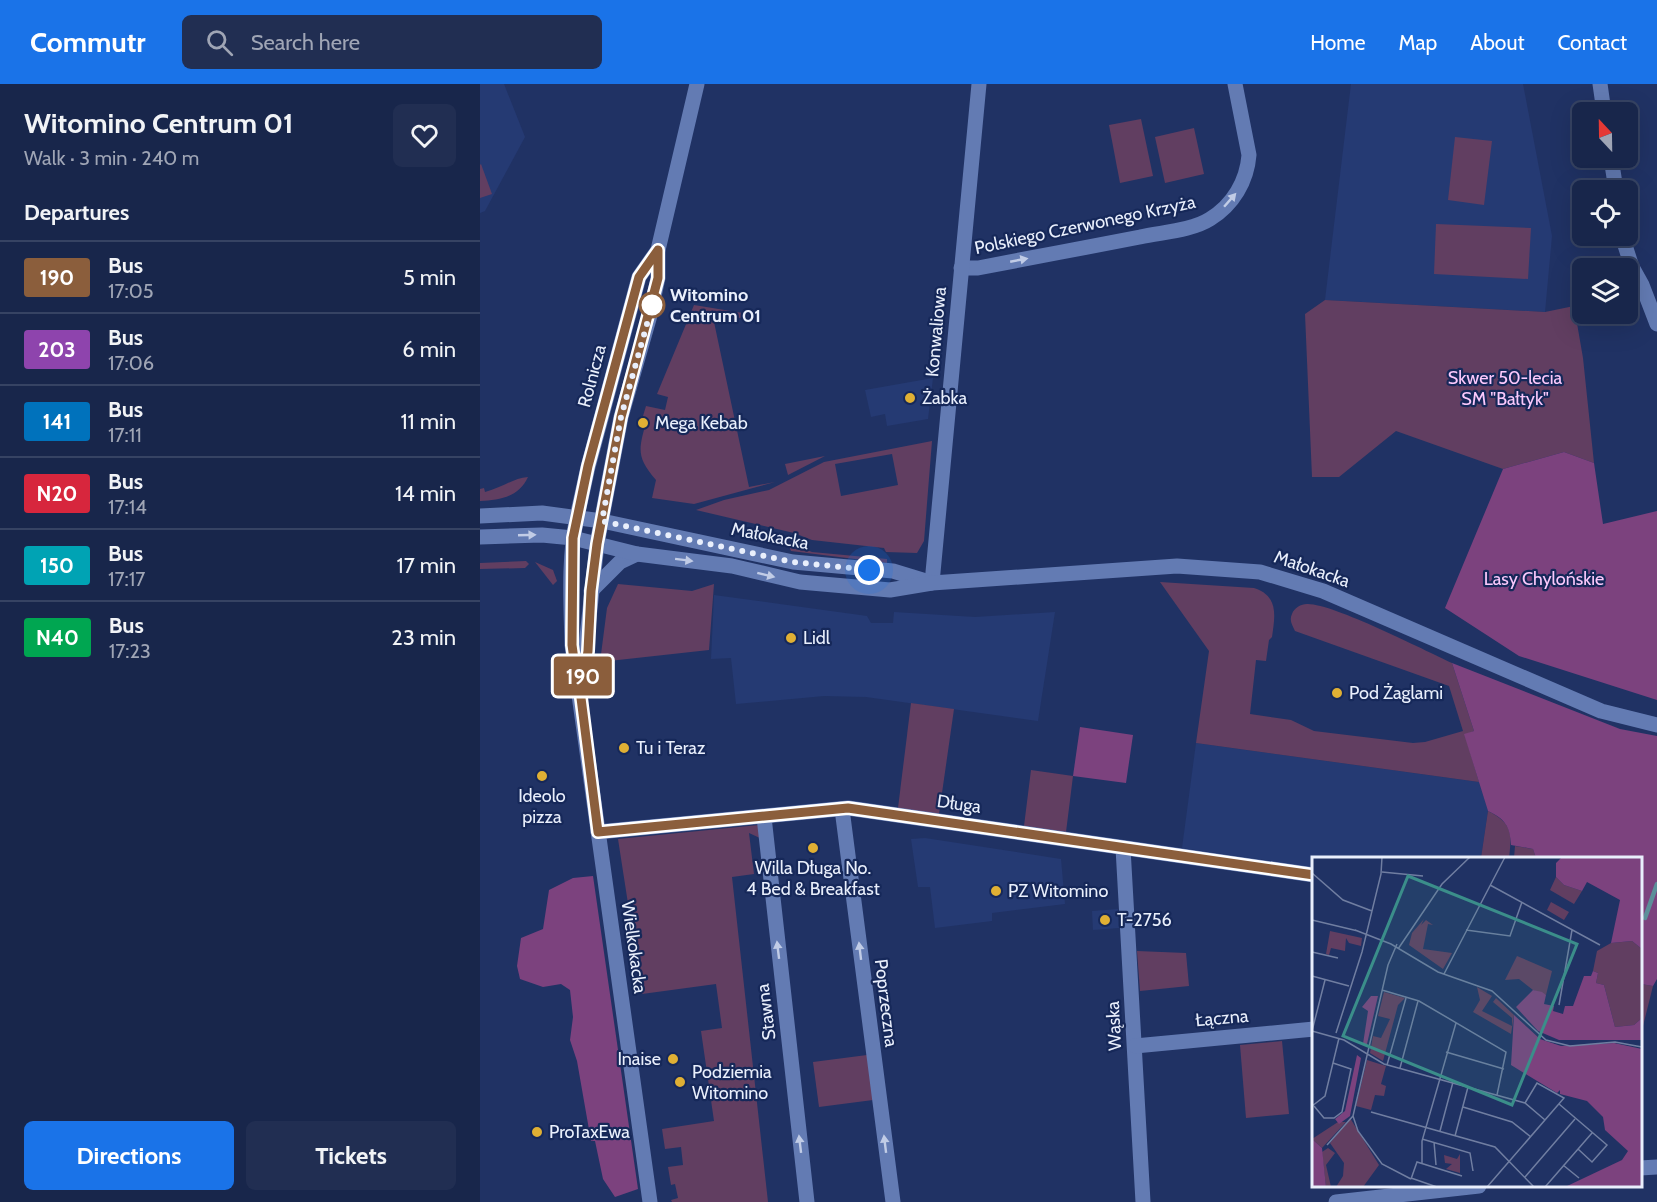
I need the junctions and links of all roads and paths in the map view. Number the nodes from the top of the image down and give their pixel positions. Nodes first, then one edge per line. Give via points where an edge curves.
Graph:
1 (697, 84) edge
2 (979, 84) edge
3 (1235, 84) edge
4 (1600, 84) edge
5 (1603, 102) edge
6 (1625, 246) edge
7 (658, 250) junction
8 (961, 268) junction
9 (1657, 324) edge
10 (480, 516) edge
11 (578, 517) junction
12 (602, 521) junction
13 (480, 537) edge
14 (573, 538) junction
15 (597, 544) junction
16 (637, 554) junction
17 (932, 583) junction
18 (591, 591) junction
19 (581, 698) junction
20 (1657, 725) edge
21 (842, 808) junction
22 (764, 817) junction
23 (598, 832) junction
24 (1123, 848) junction
25 (1312, 875) edge
26 (1312, 1029) edge
27 (1135, 1046) junction
28 (1657, 1167) edge
29 (1642, 1168) edge
30 (1463, 1187) edge
31 (650, 1202) edge
32 (807, 1202) edge
33 (893, 1202) edge
34 (1143, 1202) edge
35 (1343, 1202) edge

1 - 7 street, Rolnicza
2 - 8 street, Konwaliowa
8 -> 3 street, Polskiego Czerwonego Krzyża via 1082,248 1210,219 1234,198 1248,165
4 - 5 street
6 - 9 street
7 - 11 street, Rolnicza via 639,277
7 - 12 street, Rolnicza via 658,278 621,417
8 - 17 street, Konwaliowa
10 - 11 street, Małokacka via 530,513
11 - 12 street, Małokacka
11 - 14 street, Wielkokacka
12 - 15 street, Wielkokacka
12 - 17 street, Małokacka via 793,562 893,571
13 -> 14 street, Małokacka
14 - 15 street, Małokacka
14 - 19 street, Wielkokacka via 572,645
15 - 16 street, Małokacka
15 - 18 street, Wielkokacka
16 -> 17 street, Małokacka via 732,566 800,582 890,590
16 - 18 street via 620,562
17 - 20 street, Małokacka via 1177,566 1260,572 1323,591 1601,711
18 - 19 street, Wielkokacka
19 - 23 street, Wielkokacka
21 - 22 street, Długa
21 - 24 street, Długa
33 -> 21 street, Poprzeczna
22 - 23 street, Długa
32 -> 22 street, Stawna
23 - 31 street, Wielkokacka
24 - 25 street, Długa
24 - 27 street, Wąska
26 - 27 street, Łączna
27 - 34 street, Wąska
28 - 29 street
30 - 35 street

